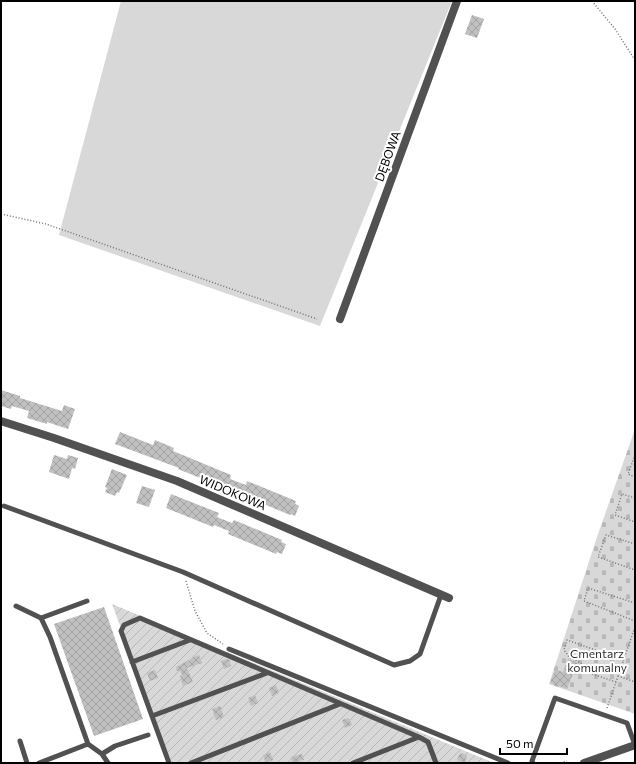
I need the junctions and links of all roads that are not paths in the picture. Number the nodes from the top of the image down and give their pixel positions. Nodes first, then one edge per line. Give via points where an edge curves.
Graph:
1 (457, 1) edge
2 (340, 318) dead end
3 (1, 421) edge
4 (4, 506) dead end
5 (445, 597) joint
6 (88, 601) dead end
7 (16, 606) dead end
8 (41, 618) junction
9 (190, 640) junction
10 (229, 649) road end
11 (132, 662) junction
12 (267, 672) junction
13 (340, 704) junction
14 (152, 716) junction
15 (148, 735) dead end
16 (419, 737) junction
17 (20, 741) dead end
18 (88, 744) junction
19 (635, 745) edge
20 (102, 754) junction
21 (27, 763) edge
22 (39, 763) edge
23 (108, 763) edge
24 (169, 763) edge
25 (191, 763) edge
26 (353, 763) edge
27 (436, 763) edge
28 (508, 763) edge
29 (533, 763) edge
30 (584, 763) edge

1 - 2 street, DĘBOWA
3 - 5 street, WIDOKOWA via 177,481
4 - 5 lane via 183,572 394,664 410,661 420,654
6 - 8 lane
7 - 8 lane
8 - 18 lane
9 - 11 lane
9 - 11 lane via 140,618 124,625 121,631
9 - 12 lane
10 - 28 lane
11 - 14 lane
12 - 13 lane
12 - 14 lane
13 - 16 lane
13 - 25 lane
14 - 24 lane
15 - 20 lane via 115,746
16 - 26 lane
16 - 27 lane via 428,742
17 - 21 lane
18 - 20 lane
18 - 22 lane
19 - 29 lane via 627,723 555,698
19 - 30 street
20 - 23 lane

